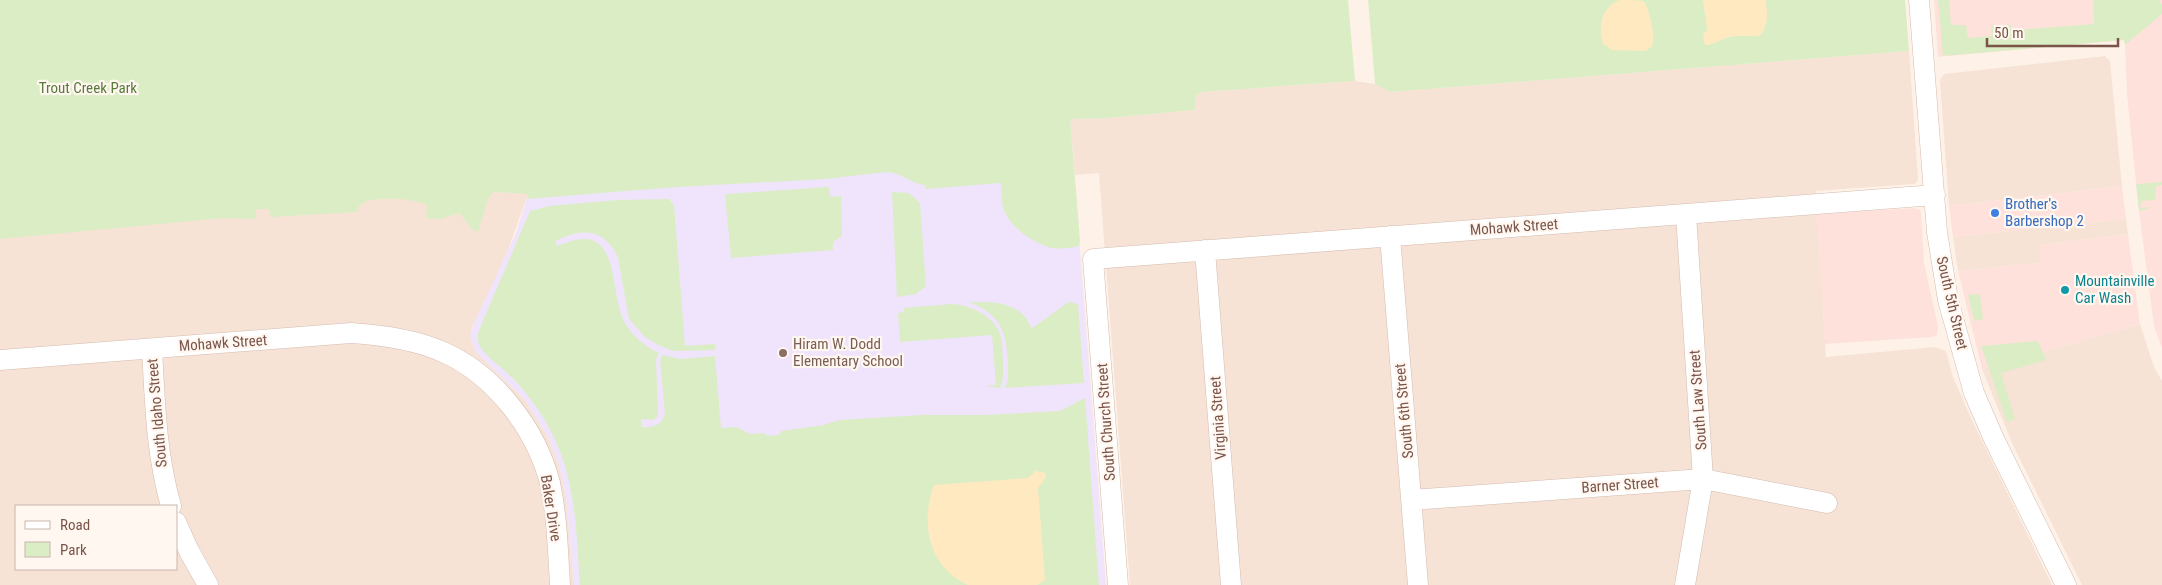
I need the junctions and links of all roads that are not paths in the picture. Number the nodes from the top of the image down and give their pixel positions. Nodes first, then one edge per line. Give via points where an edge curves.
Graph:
1 (1919, 0) edge
2 (1935, 195) junction
3 (1686, 214) junction
4 (1390, 236) junction
5 (1205, 250) junction
6 (1093, 259) joint
7 (152, 348) junction
8 (443, 352) joint
9 (0, 360) edge
10 (1703, 479) junction
11 (1411, 500) junction
12 (1827, 503) dead end
13 (171, 505) edge
14 (178, 526) edge
15 (208, 585) edge
16 (560, 585) edge
17 (1118, 585) edge
18 (1231, 585) edge
19 (1418, 585) edge
20 (1685, 585) edge
21 (2066, 585) edge

1 - 2 street, South 5th Street
2 - 3 street, Mohawk Street
2 - 21 street, South 5th Street via 1945,286 1974,393
3 - 4 street, Mohawk Street
3 - 10 street, South Law Street
4 - 5 street, Mohawk Street
4 - 11 street, South 6th Street
5 - 6 street, Mohawk Street
5 - 18 street, Virginia Street
6 - 17 street, South Church Street
7 - 8 street, Mohawk Street via 350,333 382,335
7 - 9 street, Mohawk Street
7 - 13 street, South Idaho Street via 157,444
8 - 16 street, Baker Drive via 489,383 513,408 528,431 549,482
10 - 11 street, Barner Street
10 - 12 street, Barner Street
10 - 20 street, South Law Street
11 - 19 street, South 6th Street
14 - 15 street

